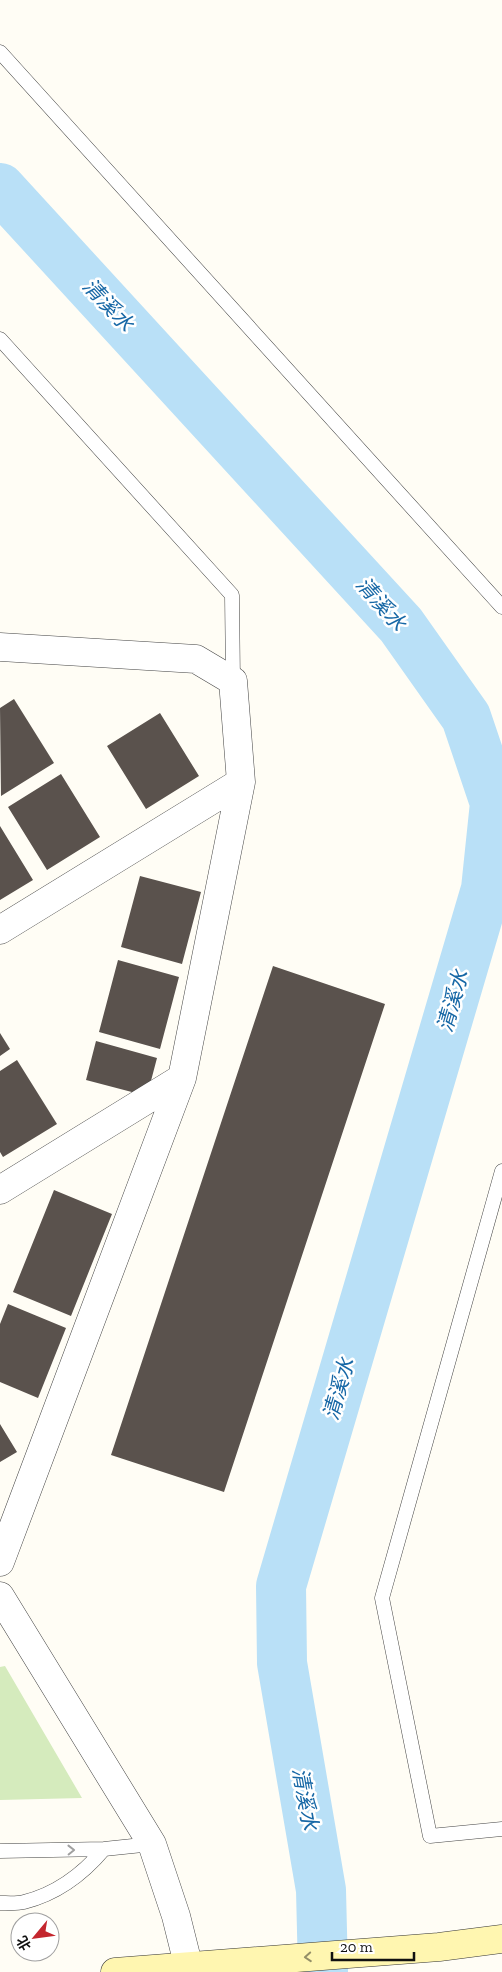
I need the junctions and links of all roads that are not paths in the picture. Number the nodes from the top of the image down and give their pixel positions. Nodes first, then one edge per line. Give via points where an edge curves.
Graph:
1 (0, 52) edge
2 (0, 339) edge
3 (502, 607) edge
4 (0, 647) edge
5 (233, 681) junction
6 (241, 782) junction
7 (0, 930) edge
8 (182, 1078) junction
9 (502, 1172) edge
10 (0, 1190) edge
11 (0, 1562) edge
12 (0, 1596) edge
13 (502, 1829) edge
14 (152, 1844) junction
15 (104, 1849) junction
16 (0, 1851) edge
17 (0, 1903) edge
18 (502, 1939) edge
19 (188, 1970) edge
20 (116, 1972) edge

1 - 3 lane
2 - 5 lane via 232,595
4 - 5 street via 196,659
5 - 6 street
6 - 7 street
6 - 8 street
8 - 10 street
8 - 11 street
9 - 13 lane via 382,1598 430,1836
12 - 14 street
14 - 15 lane
14 - 19 street via 176,1916
16 -> 15 lane
15 - 17 lane via 88,1868 56,1890 22,1903
18 -> 19 street
19 - 20 street

